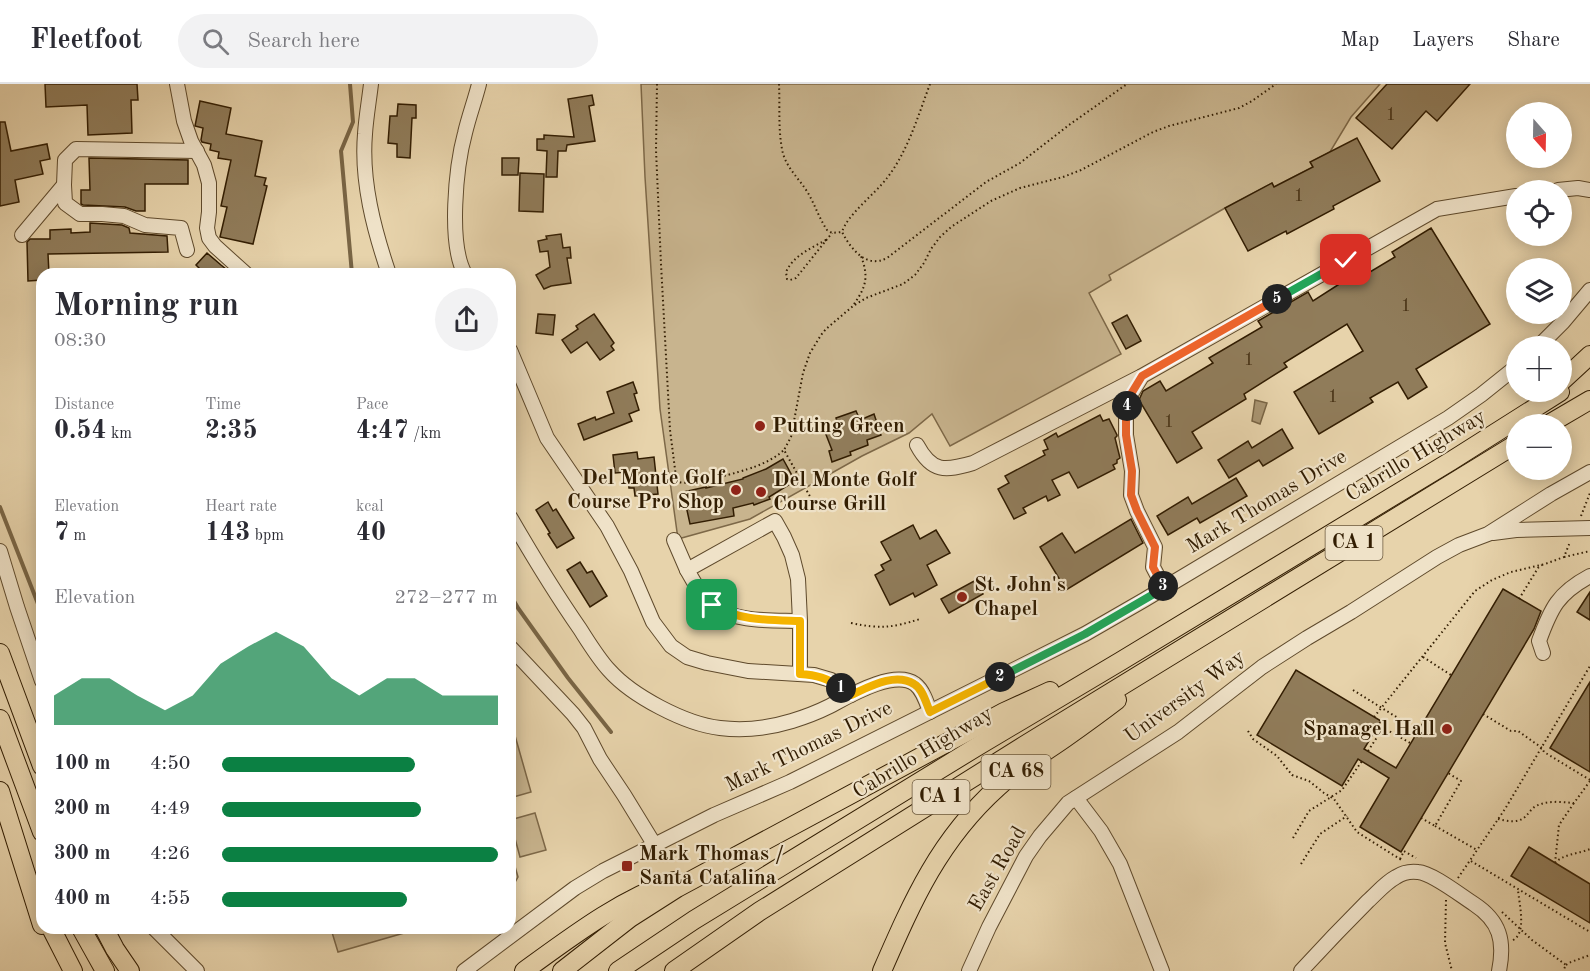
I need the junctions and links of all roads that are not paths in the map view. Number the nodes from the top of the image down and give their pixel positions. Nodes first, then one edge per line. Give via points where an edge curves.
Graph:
1 (177, 84) edge
2 (371, 84) edge
3 (479, 84) edge
4 (196, 151) junction
5 (64, 184) junction
6 (1572, 189) edge
7 (1590, 190) edge
8 (1506, 198) edge
9 (22, 235) dead end
10 (187, 250) dead end
11 (239, 268) edge
12 (387, 268) edge
13 (463, 268) edge
14 (1590, 290) edge
15 (1549, 336) edge
16 (1590, 355) edge
17 (516, 364) edge
18 (1590, 371) edge
19 (1572, 372) edge
20 (1506, 375) edge
21 (1142, 376) junction
22 (1572, 383) edge
23 (1589, 401) edge
24 (1538, 402) edge
25 (1544, 402) edge
26 (1525, 414) edge
27 (1526, 414) edge
28 (1566, 414) edge
29 (1506, 427) edge
30 (917, 445) dead end
31 (1506, 450) edge
32 (1590, 472) edge
33 (1585, 524) edge
34 (516, 527) edge
35 (1488, 534) junction
36 (674, 540) dead end
37 (0, 550) edge
38 (687, 570) junction
39 (1590, 576) edge
40 (1164, 588) junction
41 (800, 621) junction
42 (1212, 630) junction
43 (0, 653) edge
44 (516, 653) edge
45 (1543, 653) dead end
46 (1121, 661) junction
47 (36, 663) edge
48 (800, 674) junction
49 (851, 695) junction
50 (930, 712) junction
51 (0, 719) edge
52 (36, 750) edge
53 (0, 791) edge
54 (1076, 798) junction
55 (36, 816) edge
56 (12, 828) junction
57 (654, 844) junction
58 (713, 868) junction
59 (36, 890) edge
60 (36, 905) edge
61 (516, 932) edge
62 (46, 934) edge
63 (54, 934) edge
64 (84, 934) edge
65 (107, 934) edge
66 (107, 934) edge
67 (160, 934) edge
68 (513, 934) edge
69 (60, 971) edge
70 (73, 971) edge
71 (105, 971) edge
72 (124, 971) edge
73 (130, 971) edge
74 (197, 971) edge
75 (464, 971) edge
76 (524, 971) edge
77 (562, 971) edge
78 (618, 971) edge
79 (674, 971) edge
80 (882, 971) edge
81 (969, 971) edge
82 (1162, 971) edge
83 (1301, 971) edge
84 (1499, 971) edge

1 - 4 street via 184,120
2 - 12 street via 364,135 366,179
3 - 13 street via 463,142 456,207 456,242
4 - 5 street via 76,149 65,160
4 - 11 street via 209,183 209,238
5 - 9 street
5 - 10 street via 65,203 80,214 124,216 145,225 181,228
6 - 7 street
8 - 21 street via 1437,209
14 - 15 street
16 - 19 highway
17 - 48 street via 547,438 607,526 653,622 670,646 707,663 748,671
18 - 22 highway, Cabrillo Highway / CA 1
20 - 40 street, Mark Thomas Drive via 1448,418
21 - 30 street via 973,463 937,468
21 - 40 street via 1126,412 1131,495 1155,547 1153,567
23 - 28 highway
24 - 26 highway
25 - 27 highway, Cabrillo Highway / CA 1
29 - 46 highway, Cabrillo Highway / CA 1
31 - 42 highway, Cabrillo Highway / CA 1
32 - 35 street
33 - 35 street
34 - 49 street via 567,611 609,670 670,713 695,723 744,730 790,722
35 - 54 street, University Way via 1437,557 1276,658 1178,732
36 - 38 street
37 - 47 street
38 - 41 street via 703,596 723,612
38 - 41 street via 775,520 792,555 798,579
39 - 45 street via 1561,596 1539,641
40 - 50 street, Mark Thomas Drive via 1085,634
41 - 48 street
42 - 79 highway, Cabrillo Highway / CA 1 via 783,897
42 - 80 highway, CA 68 via 1020,770 972,813 927,875
43 - 52 highway
44 - 57 street via 584,728
46 - 58 highway, CA 68 via 1013,708
46 - 78 highway, Cabrillo Highway / CA 1 via 694,920
48 - 49 street via 831,680
49 - 50 street via 887,681 902,680 915,684
50 - 57 street, Mark Thomas Drive
51 - 55 highway
53 - 56 highway
54 - 81 street, East Road via 1026,856
54 - 82 street via 1120,864
56 - 59 highway
56 - 60 highway
57 - 61 street, Mark Thomas Drive via 603,870
58 - 76 highway, CA 68 via 652,888 593,922
58 - 77 highway via 630,918
62 - 69 highway
63 - 70 highway
64 - 71 highway
65 - 72 highway
66 - 73 highway
67 - 74 street
68 - 75 street, Mark Thomas Drive
83 - 84 street via 1389,881 1404,873 1420,872 1489,916 1502,945

